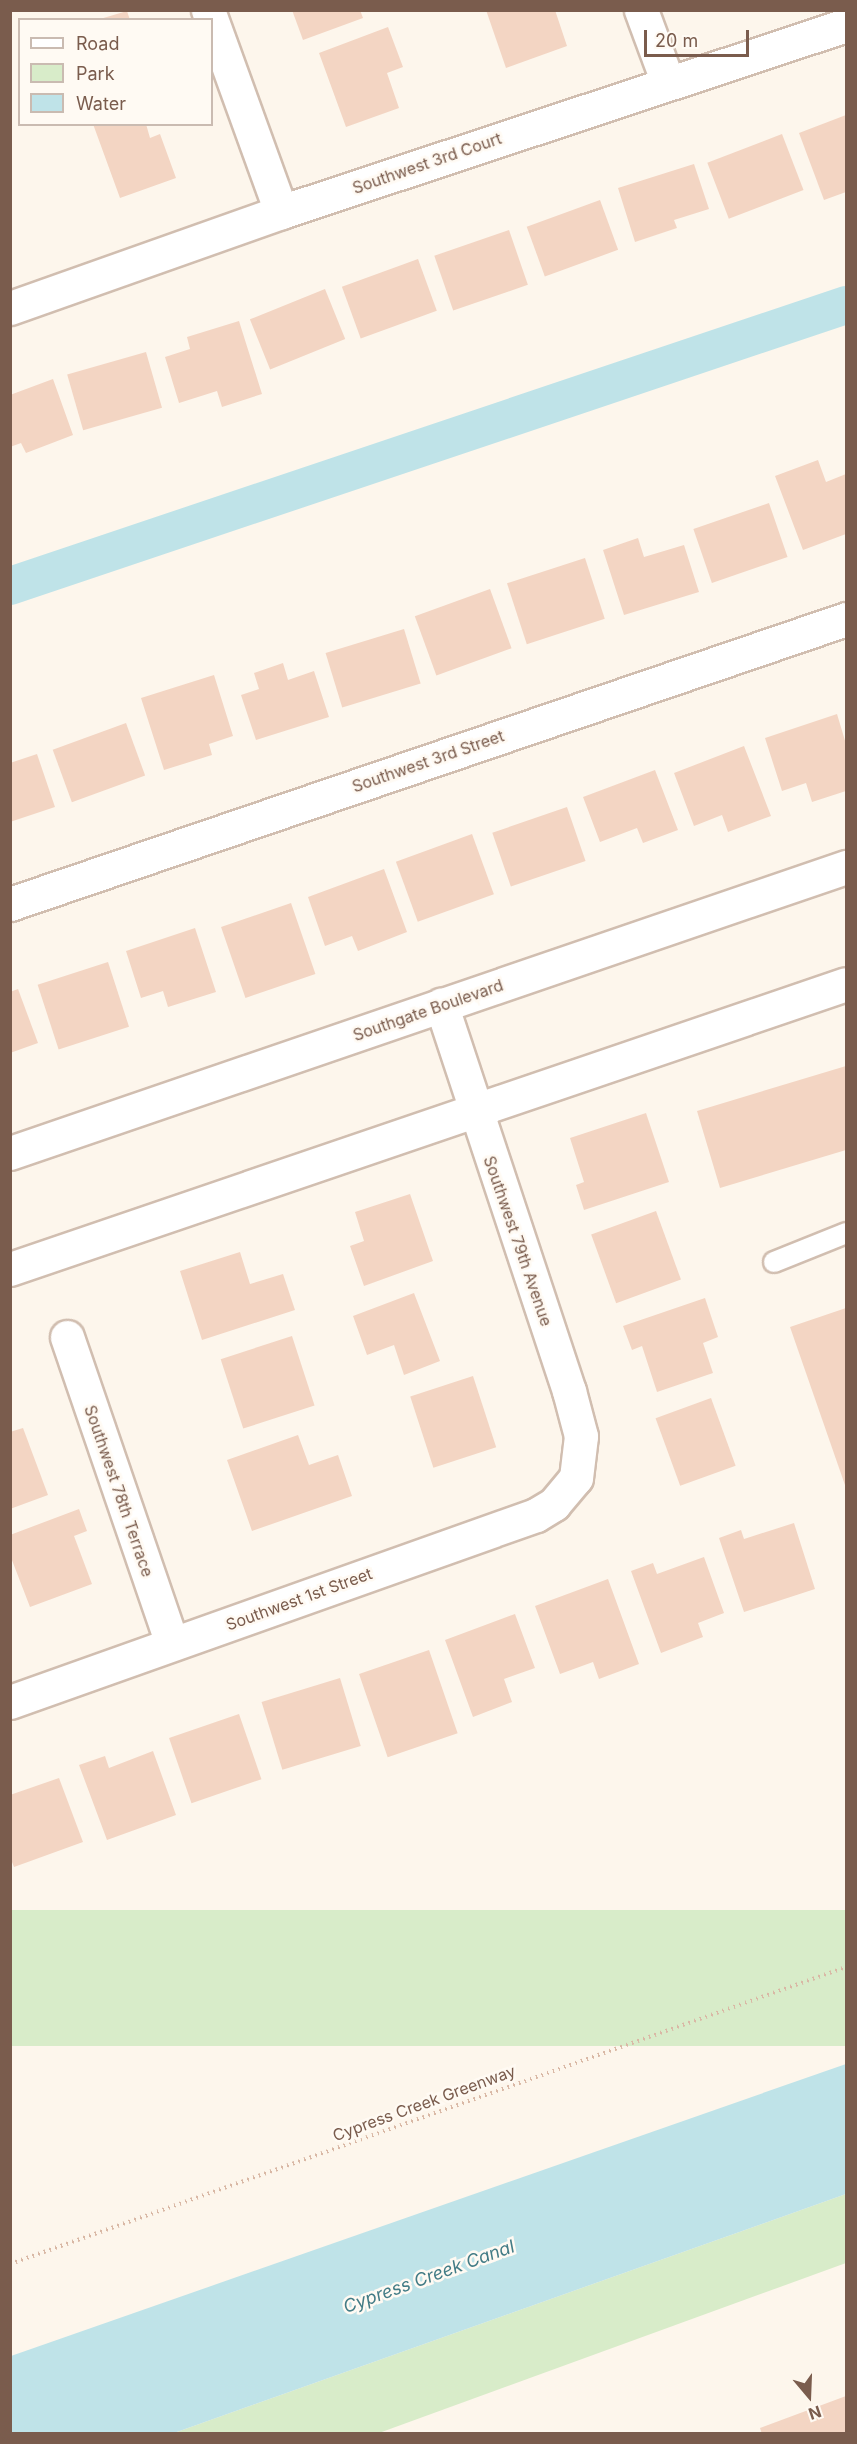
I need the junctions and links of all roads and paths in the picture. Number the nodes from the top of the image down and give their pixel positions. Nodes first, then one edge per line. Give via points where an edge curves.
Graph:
1 (641, 10) edge
2 (213, 24) edge
3 (846, 25) edge
4 (668, 83) junction
5 (281, 212) junction
6 (10, 308) edge
7 (846, 619) edge
8 (846, 867) edge
9 (10, 904) edge
10 (846, 984) edge
11 (441, 1005) junction
12 (474, 1111) junction
13 (10, 1153) edge
14 (846, 1233) edge
15 (774, 1262) dead end
16 (10, 1269) edge
17 (67, 1337) dead end
18 (576, 1478) joint
19 (172, 1644) junction
20 (10, 1702) edge
21 (846, 1967) edge
22 (10, 2264) edge

1 - 4 street
2 - 5 street
3 - 4 street, Southwest 3rd Court
4 - 5 street, Southwest 3rd Court
5 - 6 street, Southwest 3rd Court
7 - 9 street, Southwest 3rd Street
8 - 11 street, Southgate Boulevard
10 - 12 street
11 - 12 street, Southwest 79th Avenue
11 - 13 street, Southgate Boulevard
12 - 16 street
12 - 18 street, Southwest 79th Avenue via 577,1418 582,1451
14 - 15 lane
17 - 19 street, Southwest 78th Terrace
18 - 19 street, Southwest 1st Street via 554,1503 536,1515
19 - 20 street, Southwest 1st Street
21 - 22 path, Cypress Creek Greenway

